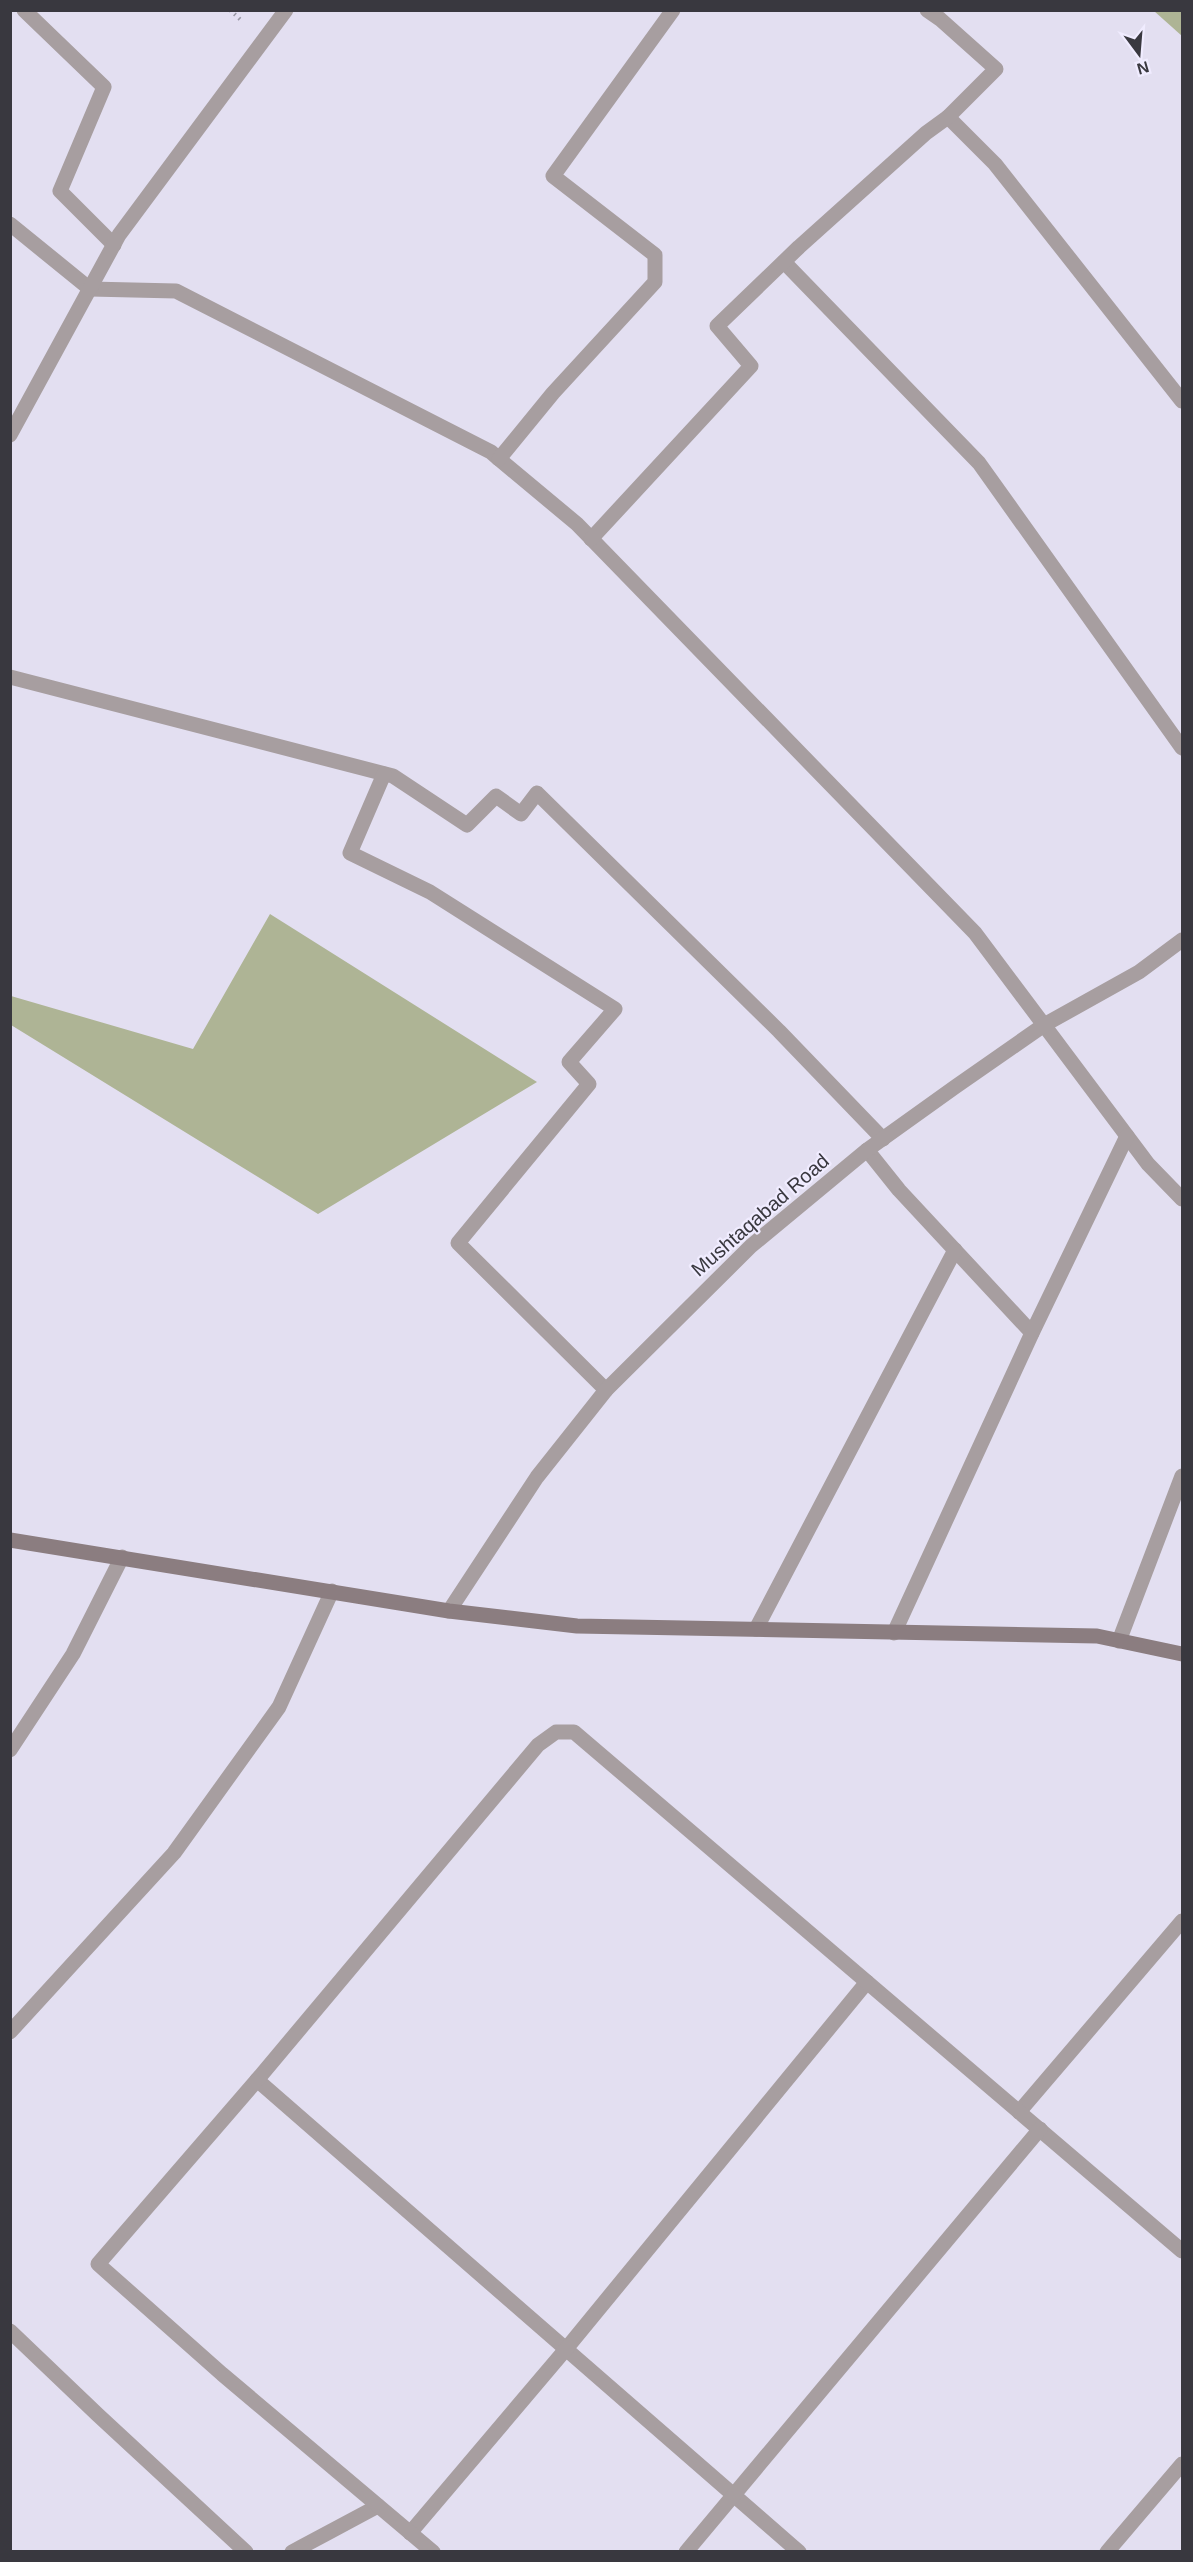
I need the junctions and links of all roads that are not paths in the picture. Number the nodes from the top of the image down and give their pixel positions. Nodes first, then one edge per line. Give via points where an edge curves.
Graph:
1 (24, 10) edge
2 (286, 10) edge
3 (673, 10) edge
4 (927, 10) edge
5 (948, 117) junction
6 (10, 224) edge
7 (114, 245) junction
8 (784, 262) junction
9 (90, 289) junction
10 (1182, 401) edge
11 (10, 435) edge
12 (499, 459) junction
13 (591, 539) junction
14 (10, 677) edge
15 (1182, 748) edge
16 (384, 774) junction
17 (1182, 940) edge
18 (1044, 1025) junction
19 (1128, 1136) junction
20 (883, 1139) junction
21 (867, 1150) junction
22 (1182, 1199) edge
23 (955, 1250) junction
24 (1032, 1333) junction
25 (606, 1390) junction
26 (1182, 1476) edge
27 (10, 1540) edge
28 (122, 1557) junction
29 (332, 1591) junction
30 (448, 1611) junction
31 (756, 1629) junction
32 (894, 1633) junction
33 (1119, 1641) junction
34 (1182, 1654) edge
35 (10, 1750) edge
36 (1182, 1921) edge
37 (867, 1982) junction
38 (10, 2032) edge
39 (257, 2080) junction
40 (1019, 2112) junction
41 (1040, 2129) junction
42 (1182, 2251) edge
43 (10, 2331) edge
44 (566, 2349) junction
45 (1182, 2464) edge
46 (733, 2495) junction
47 (378, 2506) junction
48 (410, 2533) junction
49 (246, 2552) edge
50 (292, 2552) edge
51 (433, 2552) edge
52 (686, 2552) edge
53 (799, 2552) edge
54 (1107, 2552) edge

1 - 7 street via 104,87 60,191
2 - 7 street
3 - 12 street via 553,176 655,255 655,282 553,393
4 - 5 street via 996,69
5 - 8 street via 926,132
5 - 10 street via 994,164
6 - 9 street
7 - 9 street
8 - 13 street via 717,326 751,366
8 - 15 street via 979,464
9 - 11 street
9 - 12 street via 176,291
12 - 13 street
13 - 18 street via 975,933
14 - 16 street
16 - 20 street via 393,776 467,825 496,796 521,814 537,793
16 - 25 street via 350,853 430,892 615,1009 569,1062 589,1084 458,1243
17 - 18 street, Mushtaqabad Road via 1139,972
18 - 19 street
18 - 20 street, Mushtaqabad Road
19 - 22 street via 1148,1164
19 - 24 street
20 - 21 street, Mushtaqabad Road
21 - 23 street
21 - 25 street, Mushtaqabad Road via 751,1246
23 - 24 street
23 - 31 street
24 - 32 street
25 - 30 street, Mushtaqabad Road via 537,1477
26 - 33 street
27 - 28 street
28 - 29 street
28 - 35 street via 73,1654
29 - 30 street
29 - 38 street via 279,1707 181,1843
30 - 31 street via 577,1626
31 - 32 street
32 - 33 street via 1097,1636
33 - 34 street
36 - 40 street
37 - 39 street via 574,1732 556,1732 538,1745
37 - 40 street
37 - 44 street
39 - 44 street
39 - 47 street via 98,2264
40 - 41 street
41 - 42 street
41 - 46 street
43 - 49 street
44 - 46 street
44 - 48 street
45 - 54 street
46 - 52 street
46 - 53 street
47 - 48 street
47 - 50 street
48 - 51 street

